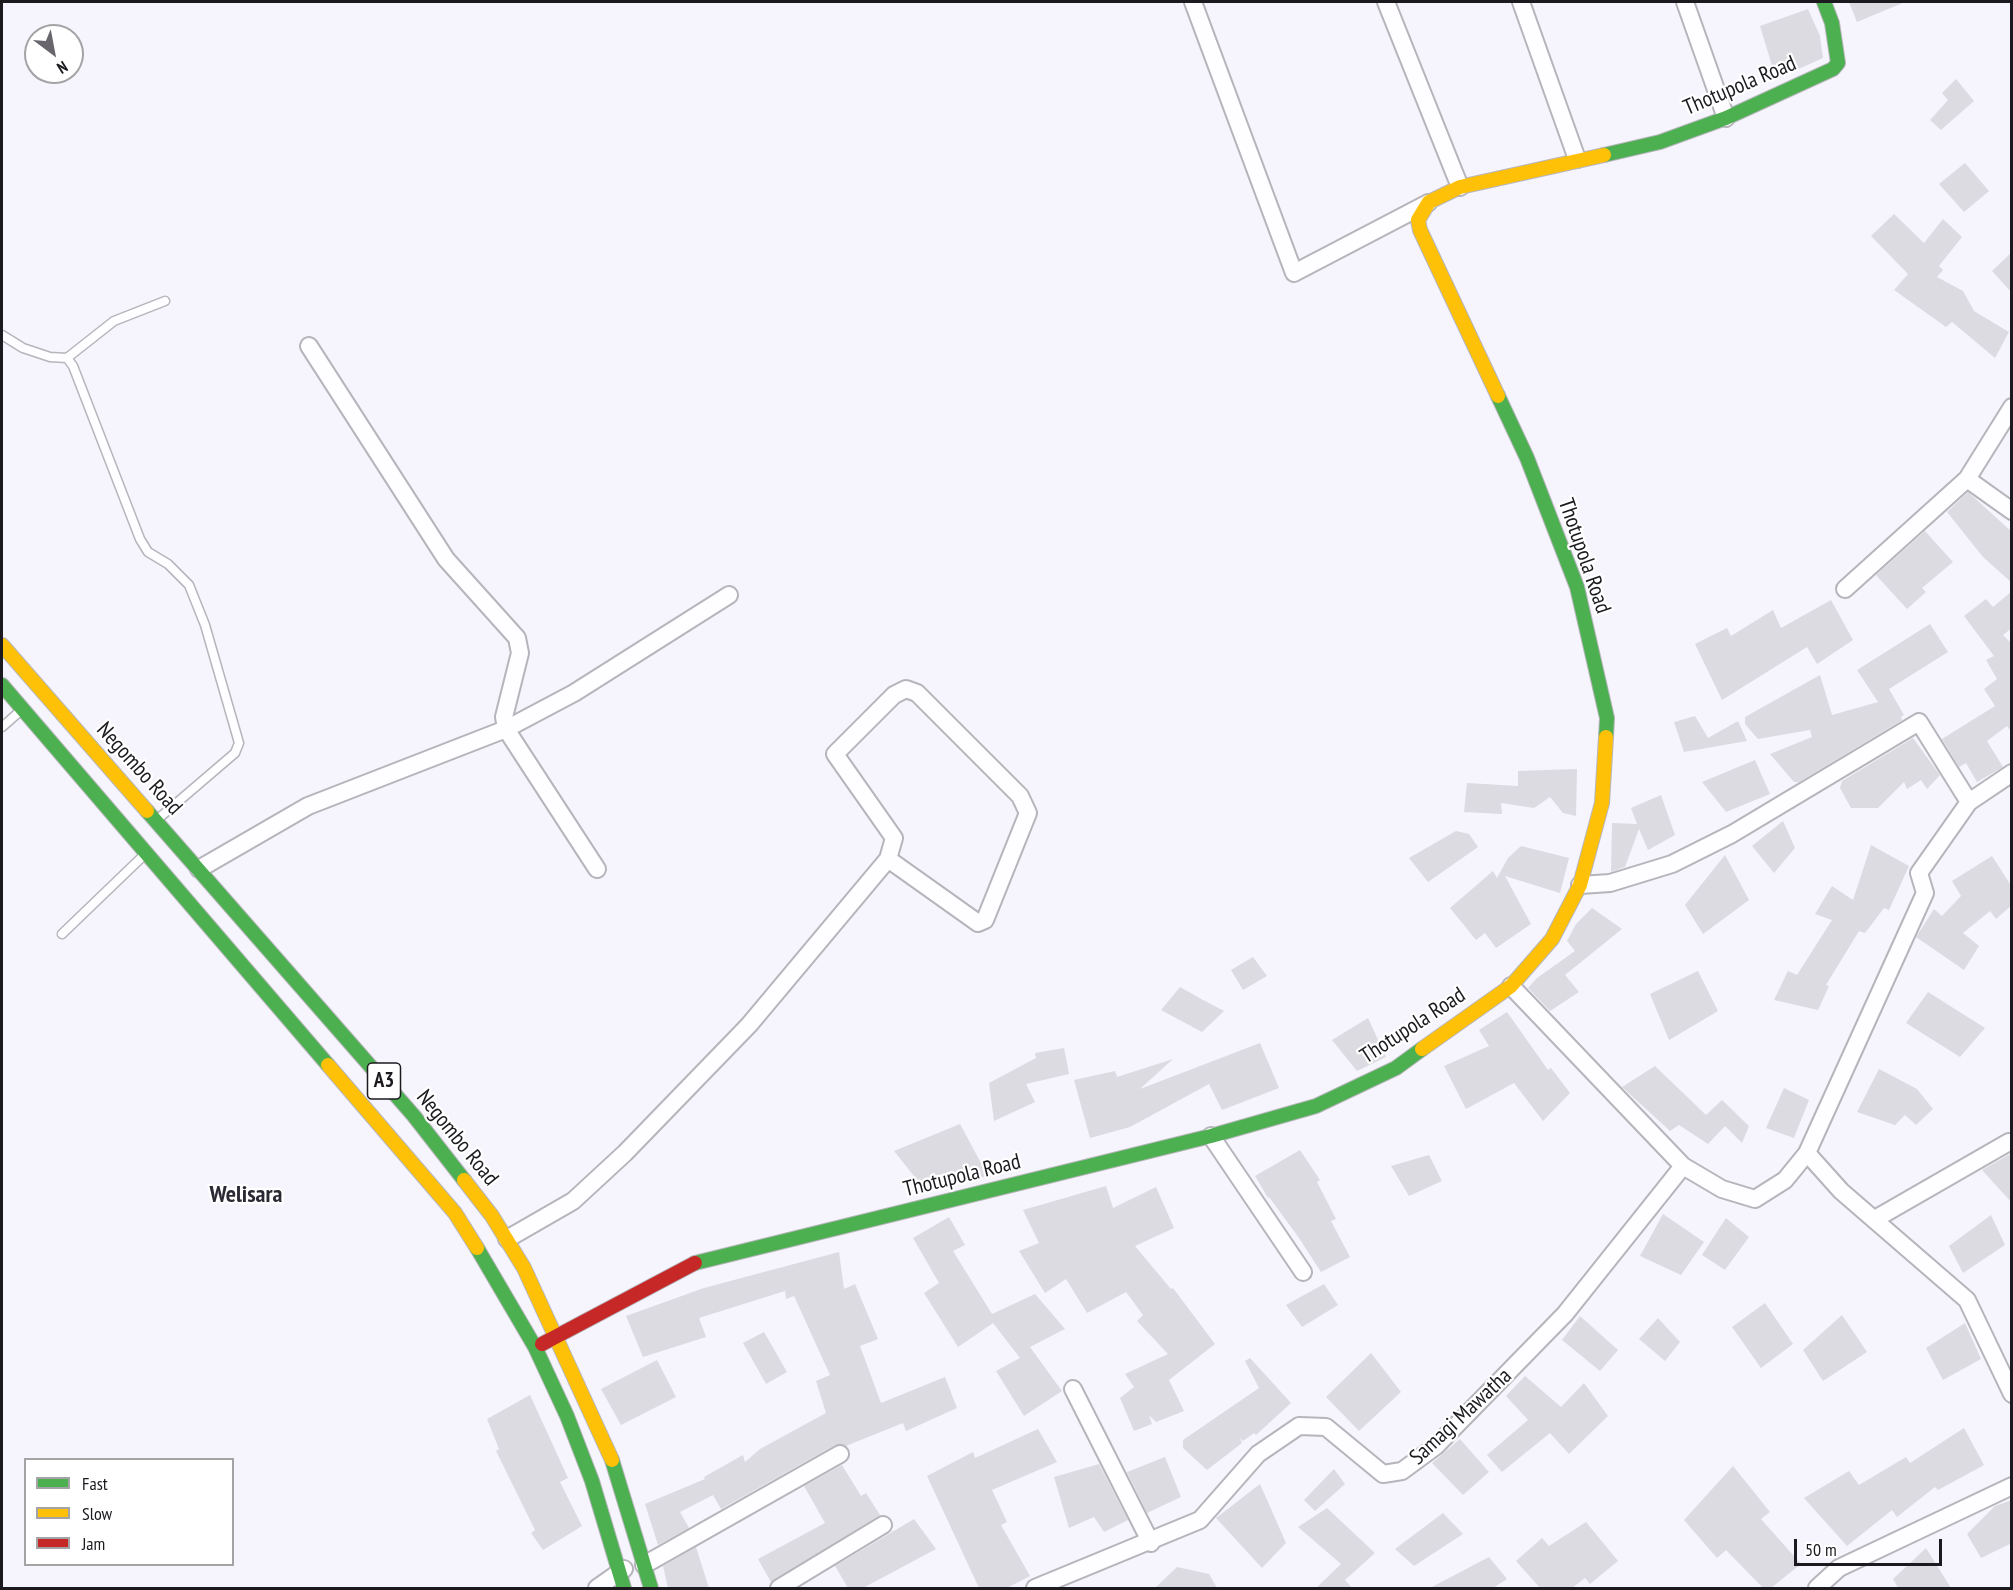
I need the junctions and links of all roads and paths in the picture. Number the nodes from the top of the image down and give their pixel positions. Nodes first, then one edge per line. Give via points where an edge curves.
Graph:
1 (1193, 2) edge
2 (1386, 2) edge
3 (1521, 2) edge
4 (1685, 2) edge
5 (1824, 2) edge
6 (1726, 117) junction
7 (1577, 159) junction
8 (1460, 187) junction
9 (1429, 202) junction
10 (165, 301) dead end
11 (2, 335) edge
12 (309, 346) dead end
13 (67, 358) junction
14 (2012, 407) edge
15 (1966, 479) junction
16 (2012, 511) edge
17 (1845, 590) dead end
18 (729, 595) dead end
19 (2, 645) edge
20 (2, 685) edge
21 (23, 709) junction
22 (2, 727) edge
23 (506, 729) junction
24 (2012, 773) edge
25 (1969, 802) junction
26 (157, 820) junction
27 (146, 853) junction
28 (888, 859) junction
29 (199, 869) junction
30 (597, 869) dead end
31 (1580, 885) junction
32 (62, 934) dead end
33 (1511, 986) junction
34 (1211, 1136) junction
35 (2010, 1142) dead end
36 (1807, 1153) junction
37 (1683, 1166) junction
38 (1875, 1219) junction
39 (507, 1239) junction
40 (1303, 1272) dead end
41 (558, 1335) junction
42 (535, 1347) junction
43 (1073, 1389) dead end
44 (2012, 1394) edge
45 (840, 1454) dead end
46 (2012, 1486) edge
47 (883, 1525) dead end
48 (1151, 1543) junction
49 (643, 1561) junction
50 (619, 1572) junction
51 (1822, 1587) edge
52 (597, 1588) edge
53 (624, 1588) edge
54 (651, 1588) edge
55 (779, 1588) edge
56 (1035, 1588) edge

1 - 9 street via 1294,273
2 - 8 street
3 - 7 street
4 - 6 street
5 - 6 main road, Thotupola Road via 1832,23 1838,63 1833,69
6 - 7 main road, Thotupola Road via 1660,142
7 - 8 main road, Thotupola Road
8 - 9 main road, Thotupola Road
9 - 31 main road, Thotupola Road via 1418,220 1420,230 1527,458 1577,587 1607,718 1602,803
10 - 13 lane via 114,321
11 - 13 lane via 23,348
12 - 23 street via 447,559 517,638 519,653 504,717
13 - 26 lane via 140,539 148,552 168,564 189,585 238,736 235,753
14 - 15 street
15 - 16 street
15 - 17 street
18 - 23 street via 574,693
19 - 26 main road, Negombo Road / A3
20 - 21 main road, A3
21 - 22 lane
21 - 27 main road, A3
23 - 29 street via 308,806
23 - 30 street
24 - 25 street
25 - 31 street via 1919,722 1732,834 1672,864 1610,883
25 - 36 street via 1919,873 1925,893
26 - 29 main road, Negombo Road / A3
27 - 32 lane
27 - 42 main road, A3 via 455,1213
28 - 28 street via 978,922 985,920 1028,813 1020,796 917,693 906,689 894,695 835,754 894,838
28 - 39 street via 748,1025 625,1153 573,1201
29 - 39 main road, Negombo Road / A3 via 414,1116
31 - 33 main road, Thotupola Road via 1552,939
33 - 34 main road, Thotupola Road via 1396,1068 1316,1106
33 - 37 street
34 - 40 street
34 - 41 main road, Thotupola Road via 691,1264
35 - 38 street
36 - 37 street via 1785,1180 1755,1199 1722,1189
36 - 38 street via 1841,1191
37 - 48 street, Samagi Mawatha via 1565,1314 1436,1446 1402,1471 1383,1474 1326,1428 1299,1426 1258,1454 1200,1520
38 - 44 street via 1967,1300
39 - 41 main road, Negombo Road / A3
41 - 42 main road, Thotupola Road
41 - 49 main road, Negombo Road / A3 via 616,1470
42 - 50 main road, A3 via 592,1481
43 - 48 street
45 - 49 street
46 - 51 street via 1839,1568
47 - 55 street
48 - 56 street, Samagi Mawatha
49 - 50 street
49 - 54 main road, Negombo Road / A3
50 - 52 street
50 - 53 main road, A3

